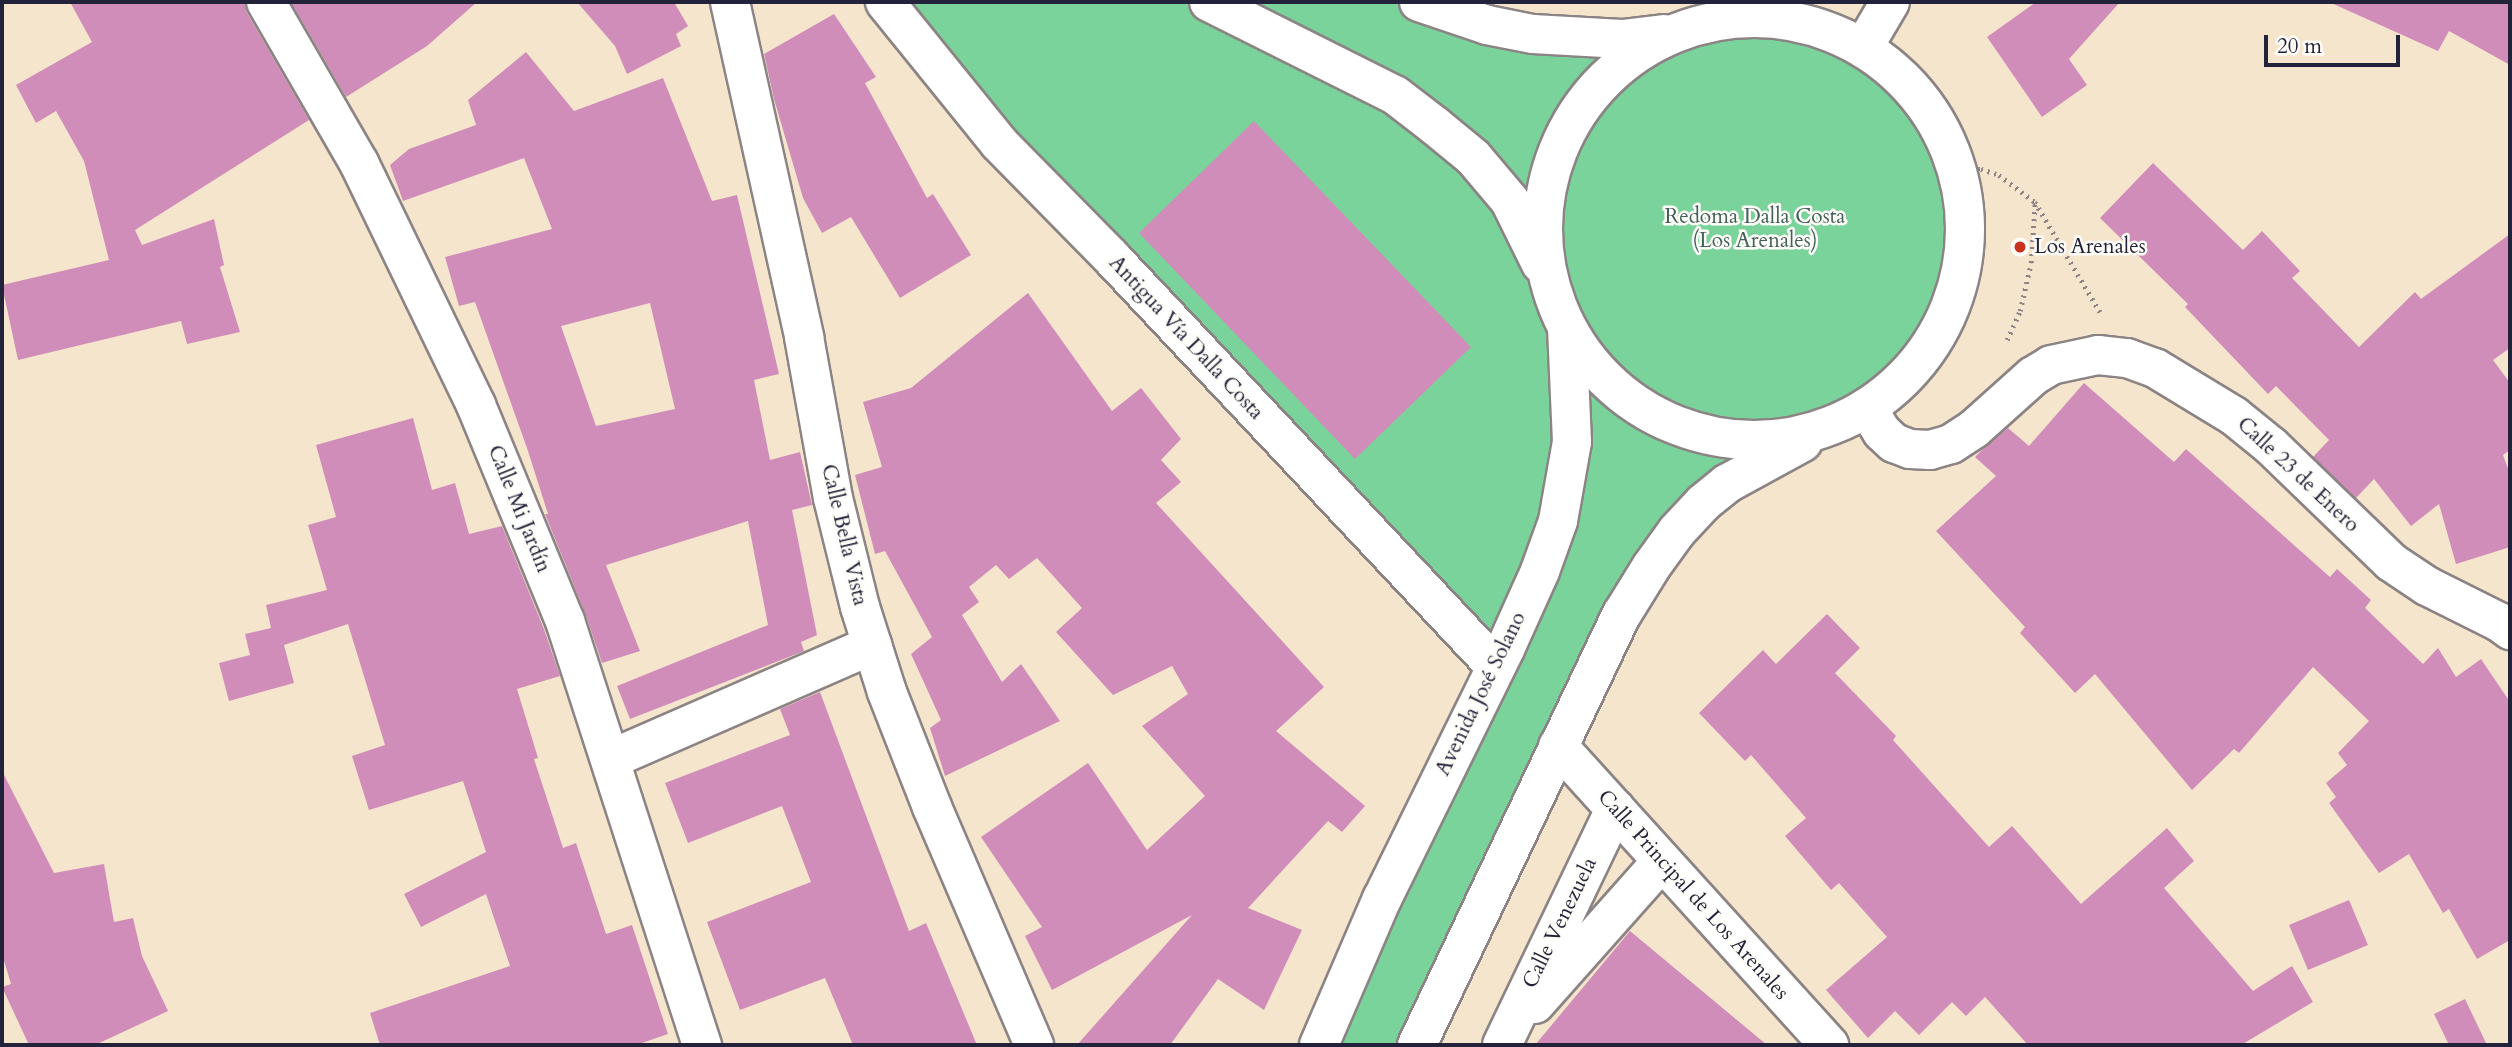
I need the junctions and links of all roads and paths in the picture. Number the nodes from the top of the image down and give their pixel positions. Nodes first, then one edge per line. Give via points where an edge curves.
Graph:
1 (265, 2) edge
2 (730, 2) edge
3 (885, 2) edge
4 (1209, 2) edge
5 (1419, 2) edge
6 (1890, 2) edge
7 (1748, 9) edge
8 (1677, 32) junction
9 (1863, 48) junction
10 (1956, 169) junction
11 (2035, 202) junction
12 (1553, 289) junction
13 (1567, 326) junction
14 (2002, 351) dead end
15 (2127, 358) junction
16 (1867, 408) junction
17 (1833, 426) junction
18 (2510, 631) edge
19 (872, 645) junction
20 (1496, 667) junction
21 (1558, 746) junction
22 (611, 759) junction
23 (1615, 809) junction
24 (1662, 861) junction
25 (1504, 1041) edge
26 (702, 1045) edge
27 (1034, 1045) edge
28 (1319, 1045) edge
29 (1417, 1045) edge
30 (1829, 1045) edge

1 - 22 street, Calle Mi Jardín via 359,163 476,405 565,621
2 - 19 street, Calle Bella Vista via 804,337 833,498
3 - 20 street, Antigua Vía Dalla Costa via 999,143
4 - 12 street via 1395,95 1474,157 1510,201
5 - 8 street via 1487,25 1533,34 1622,39
6 - 9 street
7 - 8 street
7 - 9 street via 1828,31
8 - 12 street via 1642,50 1611,74 1585,103 1565,136 1545,212 1545,251
9 - 10 street via 1895,71 1921,100 1942,133
10 - 11 path via 1981,169 1999,176
10 - 16 street via 1964,220 1958,285 1924,355 1898,384
11 - 14 path via 2031,263 2020,311
11 - 15 path
12 - 13 street
13 - 17 street via 1587,359 1614,387 1645,410 1680,427 1718,438 1756,441 1795,437
13 - 20 street, Avenida José Solano via 1572,442 1566,486 1540,571
15 - 16 street, Calle 23 de Enero via 2098,355 2051,365 2032,376 1974,429 1951,444 1930,450 1894,443
15 - 18 street, Calle 23 de Enero via 2155,368 2234,416 2272,446 2391,562
16 - 17 street
17 - 21 street via 1728,483 1677,531 1622,614
19 - 22 street
19 - 27 street, Calle Bella Vista via 932,807
20 - 28 street, Avenida José Solano via 1377,912
21 - 23 street, Calle Principal de Los Arenales
21 - 29 street
22 - 26 street, Calle Mi Jardín
23 - 24 street, Calle Principal de Los Arenales
23 - 25 street, Calle Venezuela
24 - 25 street, Calle Venezuela
24 - 30 street, Calle Principal de Los Arenales

